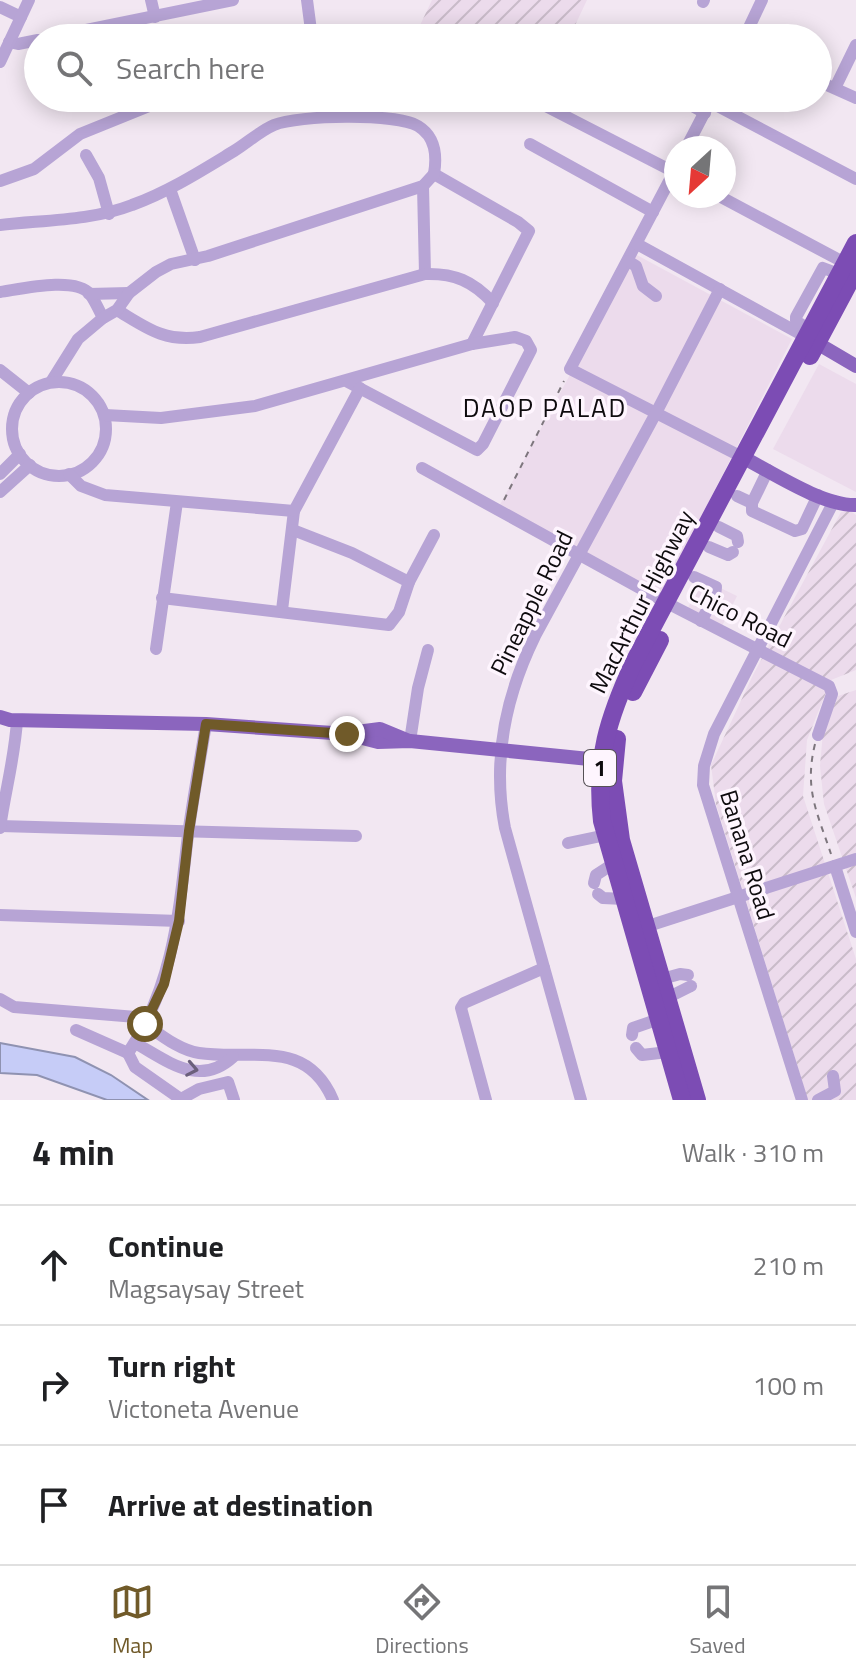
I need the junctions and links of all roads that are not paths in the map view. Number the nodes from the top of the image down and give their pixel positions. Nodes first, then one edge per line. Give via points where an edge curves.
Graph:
1 (29, 0) edge
2 (151, 0) edge
3 (233, 0) edge
4 (307, 0) edge
5 (762, 0) edge
6 (0, 7) edge
7 (21, 17) junction
8 (155, 17) junction
9 (119, 24) edge
10 (310, 24) edge
11 (751, 24) edge
12 (9, 42) junction
13 (24, 43) edge
14 (856, 45) edge
15 (0, 62) edge
16 (832, 87) edge
17 (835, 88) junction
18 (856, 98) edge
19 (134, 112) edge
20 (558, 112) edge
21 (705, 112) edge
22 (725, 112) edge
23 (692, 136) edge
24 (530, 144) dead end
25 (86, 155) dead end
26 (664, 165) edge
27 (434, 174) junction
28 (856, 179) edge
29 (0, 181) edge
30 (423, 186) junction
31 (170, 189) junction
32 (664, 192) edge
33 (736, 206) edge
34 (653, 212) junction
35 (109, 214) junction
36 (0, 225) edge
37 (856, 243) edge
38 (637, 244) junction
39 (195, 260) junction
40 (628, 261) junction
41 (847, 269) edge
42 (425, 274) junction
43 (720, 289) junction
44 (0, 292) edge
45 (129, 293) junction
46 (89, 294) junction
47 (656, 296) dead end
48 (493, 303) junction
49 (117, 310) junction
50 (103, 318) junction
51 (811, 336) junction
52 (472, 344) junction
53 (856, 366) edge
54 (0, 370) edge
55 (346, 381) junction
56 (51, 382) junction
57 (360, 388) junction
58 (29, 393) junction
59 (656, 413) junction
60 (105, 415) junction
61 (20, 454) junction
62 (755, 463) junction
63 (30, 465) junction
64 (422, 468) dead end
65 (0, 474) edge
66 (69, 474) junction
67 (0, 492) edge
68 (818, 495) junction
69 (744, 500) junction
70 (834, 501) junction
71 (177, 502) junction
72 (856, 505) edge
73 (294, 511) junction
74 (719, 527) junction
75 (293, 530) junction
76 (434, 535) dead end
77 (709, 547) junction
78 (579, 555) junction
79 (694, 577) junction
80 (409, 582) junction
81 (162, 598) junction
82 (672, 606) junction
83 (282, 610) junction
84 (701, 621) junction
85 (156, 649) dead end
86 (428, 650) dead end
87 (758, 650) junction
88 (7, 720) edge
89 (206, 724) junction
90 (818, 735) road end
91 (410, 741) junction
92 (501, 750) junction
93 (607, 761) junction
94 (0, 827) edge
95 (189, 831) junction
96 (606, 835) junction
97 (356, 836) dead end
98 (568, 843) dead end
99 (856, 859) edge
100 (613, 864) junction
101 (835, 866) junction
102 (737, 898) junction
103 (624, 899) junction
104 (0, 915) edge
105 (179, 921) junction
106 (640, 929) junction
107 (856, 932) edge
108 (544, 968) junction
109 (662, 979) junction
110 (667, 998) junction
111 (0, 999) edge
112 (659, 1019) junction
113 (140, 1020) junction
114 (76, 1030) dead end
115 (132, 1048) junction
116 (668, 1052) junction
117 (233, 1057) junction
118 (833, 1076) dead end
119 (181, 1099) edge
120 (234, 1100) edge
121 (333, 1100) edge
122 (486, 1100) edge
123 (581, 1100) edge
124 (682, 1100) edge
125 (697, 1100) edge
126 (802, 1100) edge
127 (818, 1100) edge

1 - 7 street
2 - 8 street
3 - 8 street
4 - 10 street
5 - 11 street
6 - 7 street
7 - 12 street
8 - 9 street
12 - 13 street
12 - 15 street
14 - 17 street
16 - 17 street
17 - 18 street
19 - 29 street via 80,134 34,169
20 - 26 street
21 - 23 street
22 - 28 street
24 - 34 street
25 - 35 street
27 - 30 street
27 - 31 street via 437,156 432,140 418,126 398,120 317,116 273,125
27 - 48 street via 529,230
30 - 39 street
30 - 42 street
31 - 35 street
31 - 39 street
32 - 34 street
33 - 41 street
34 - 38 street
35 - 36 street
37 - 41 highway, MacArthur Highway / 1
38 - 40 street
38 - 43 street
39 - 45 street via 171,264
40 - 47 street
40 - 59 street via 570,369
41 - 51 highway, MacArthur Highway / 1
41 - 51 street via 823,268 795,319
42 - 48 street via 464,279
42 - 49 street via 178,340
43 - 51 street
43 - 59 street, Pineapple Road
44 - 46 street via 74,285
45 - 46 street
45 - 49 street
46 - 50 street
48 - 52 street
49 - 50 street
50 - 56 street via 78,339
51 - 53 main road
51 - 62 highway, MacArthur Highway / 1
52 - 55 street
52 - 57 street via 515,337 531,350 477,450
54 - 58 street
55 - 57 street
55 - 60 street via 209,413 161,418
56 - 58 street
56 - 60 street via 81,387
57 - 73 street
58 - 61 street via 12,422
59 - 62 street
59 - 78 street, Pineapple Road
60 - 66 street via 99,454 89,466
61 - 63 street
61 - 65 street
62 - 68 main road
62 - 69 highway, MacArthur Highway / 1
62 - 82 highway, MacArthur Highway / 1
63 - 66 street via 43,473
63 - 67 street
64 - 78 street, Chico Road
66 - 71 street via 81,486 105,495
68 - 69 street via 799,530 752,511
68 - 70 main road
69 - 74 highway, MacArthur Highway / 1
70 - 72 main road
70 - 87 street, Banana Road
71 - 73 street
71 - 81 street
73 - 75 street
74 - 77 highway, MacArthur Highway / 1
74 - 77 street via 737,536 735,547 728,555
75 - 80 street
75 - 83 street
76 - 80 street
77 - 79 highway, MacArthur Highway / 1
78 - 82 street, Chico Road
78 - 92 street, Pineapple Road via 521,666
79 - 82 highway, MacArthur Highway / 1
79 - 84 street via 716,587
80 - 83 street via 389,625
81 - 83 street
81 - 85 street
82 - 84 street, Chico Road
82 - 93 highway, MacArthur Highway / 1
84 - 87 street, Chico Road
86 - 91 street
87 - 90 street, Chico Road via 829,686 832,694
87 - 102 street, Banana Road via 714,734 703,777
88 - 89 main road
88 - 94 street via 10,759
89 - 91 main road
89 - 95 street
91 - 92 main road
92 - 93 main road
92 - 108 street, Pineapple Road via 501,805
93 - 96 highway, MacArthur Highway / 1 via 600,798
93 - 106 highway, MacArthur Highway / 1
94 - 95 street
95 - 97 street
95 - 105 street
96 - 98 street
96 - 100 highway, MacArthur Highway / 1
99 - 101 street
100 - 103 highway, MacArthur Highway / 1
100 - 103 street via 594,876 596,888 603,898
101 - 102 street
101 - 107 street
102 - 106 street
102 - 126 street, Banana Road
103 - 106 highway, MacArthur Highway / 1
104 - 105 street
105 - 113 street via 164,984
106 - 109 highway, MacArthur Highway / 1
106 - 112 highway, MacArthur Highway / 1
108 - 122 street via 461,1008
108 - 123 street, Pineapple Road
109 - 110 highway, MacArthur Highway / 1
109 - 110 street via 680,974 689,980
110 - 125 highway, MacArthur Highway / 1
111 - 113 street via 14,1007
112 - 116 highway, MacArthur Highway / 1
112 - 116 street via 633,1028 634,1041 642,1055
113 - 115 street
113 - 117 street via 186,1050
114 - 115 street
115 -> 117 street via 189,1070 220,1069
115 - 119 street via 128,1059 135,1067
116 - 124 highway, MacArthur Highway / 1
117 - 121 street via 287,1056 319,1075
118 - 127 street via 835,1091
119 - 120 street via 226,1082

